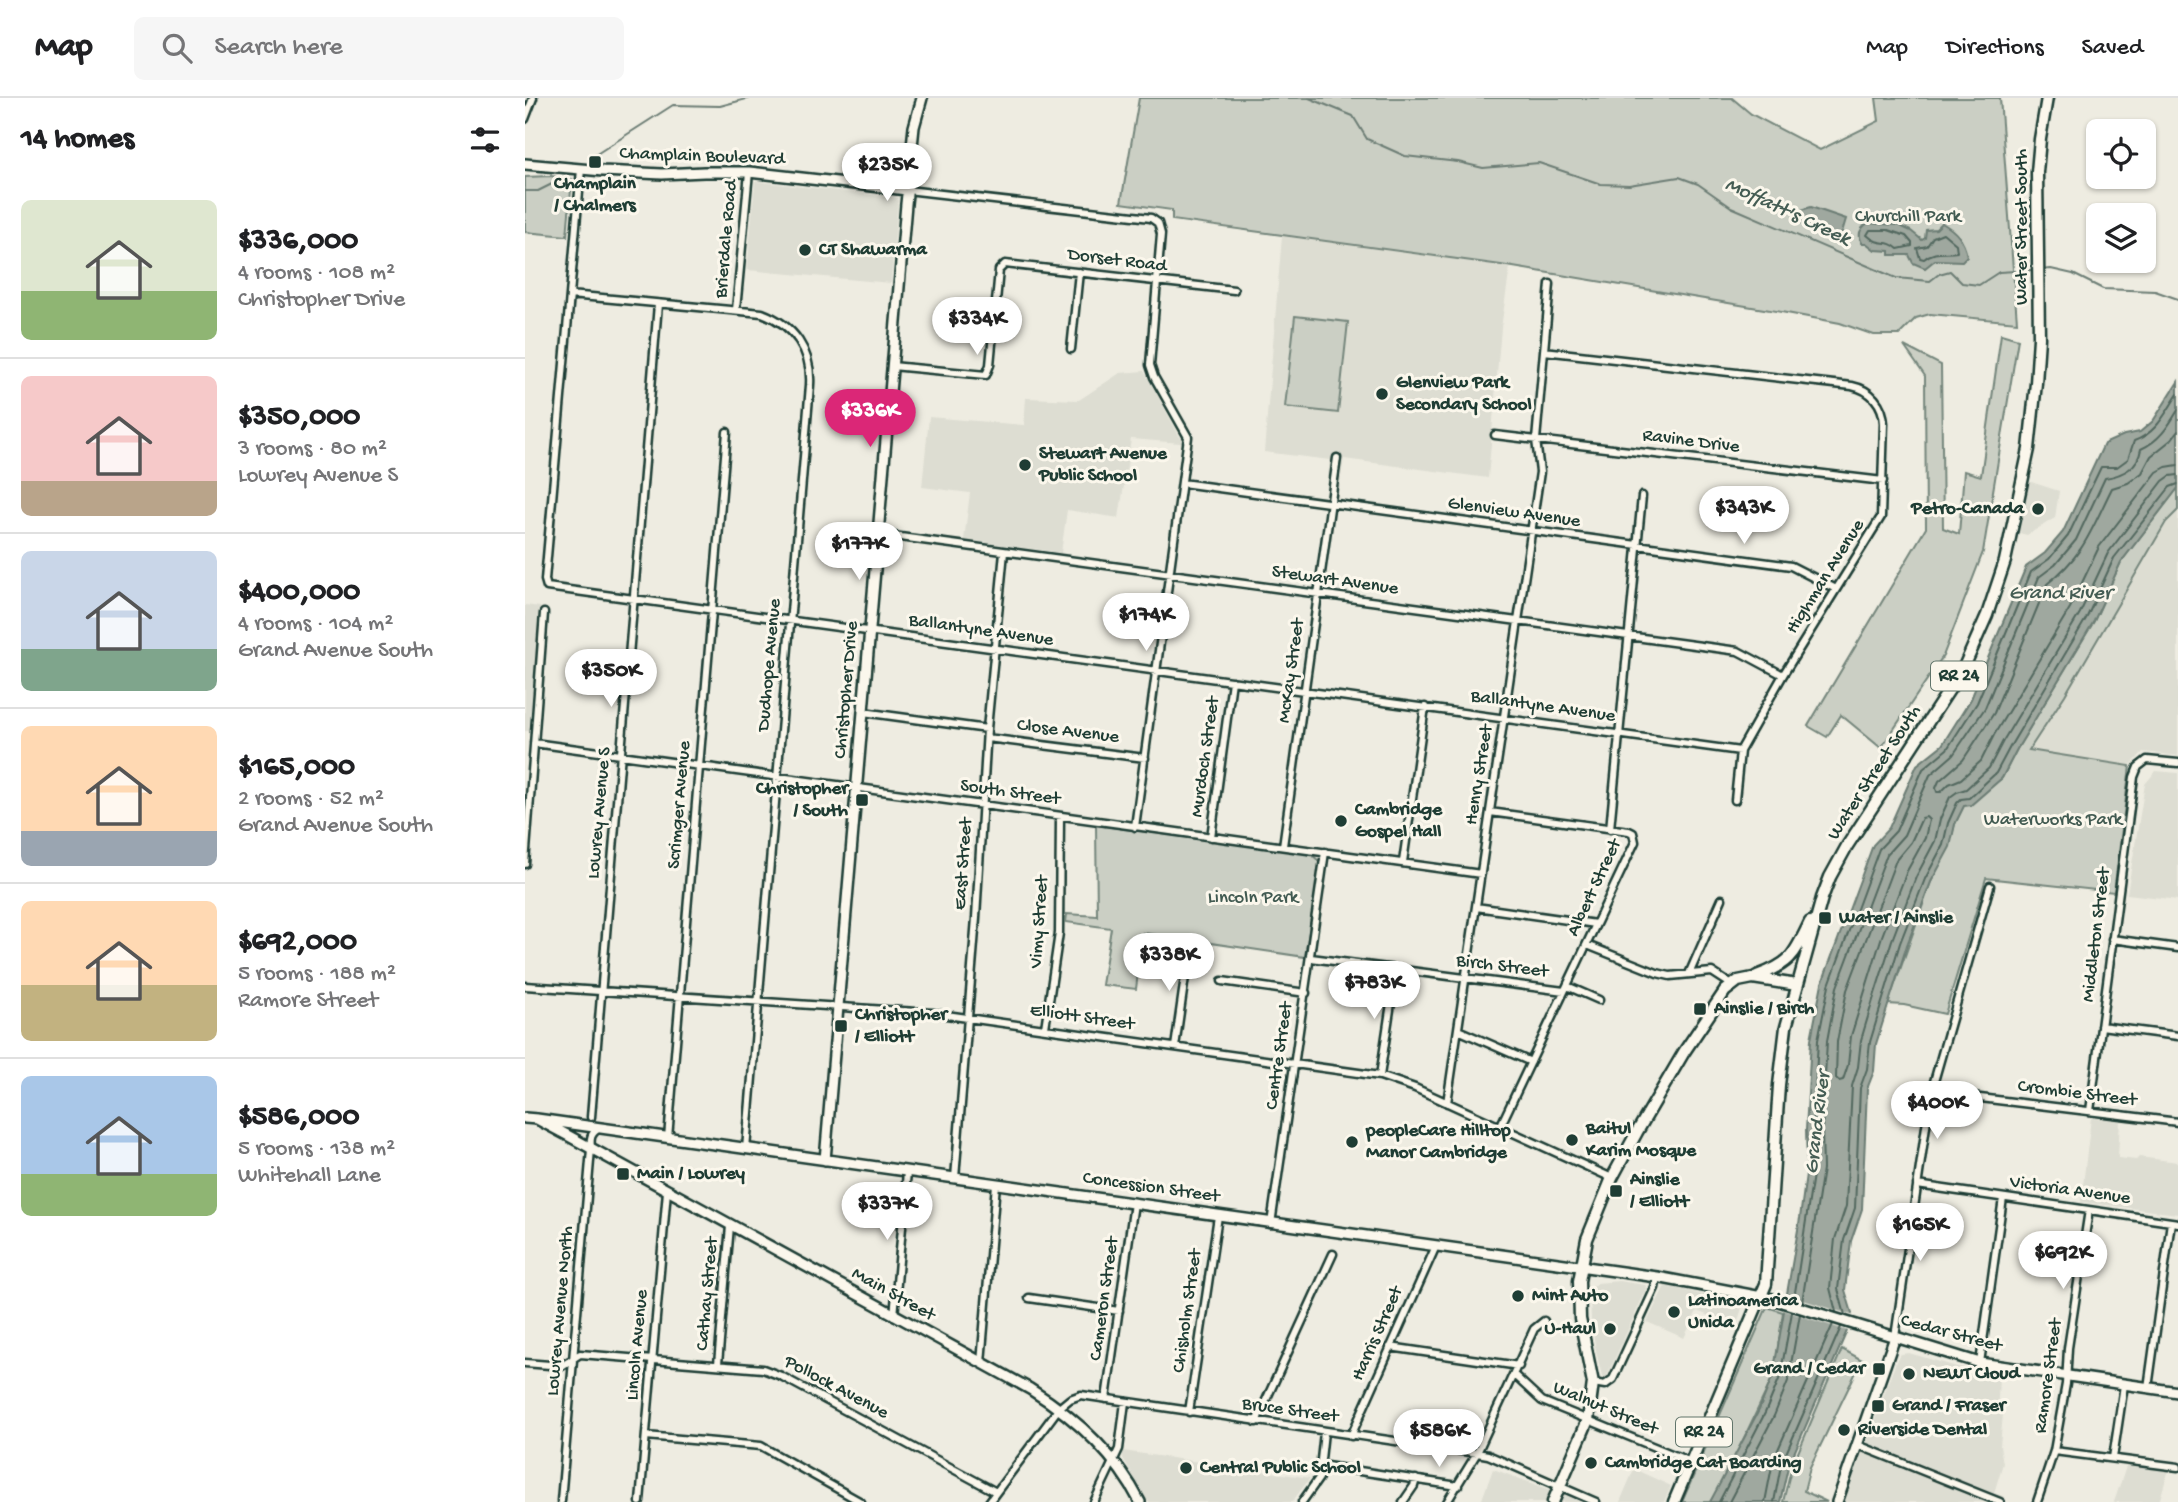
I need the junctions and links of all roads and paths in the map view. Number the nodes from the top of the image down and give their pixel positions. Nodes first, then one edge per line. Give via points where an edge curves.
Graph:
1 (922, 98) edge
2 (2047, 98) edge
3 (529, 100) edge
4 (525, 119) edge
5 (525, 164) edge
6 (581, 169) junction
7 (748, 172) junction
8 (907, 190) junction
9 (1079, 272) junction
10 (1157, 281) junction
11 (1550, 284) dead end
12 (1234, 290) dead end
13 (570, 295) junction
14 (658, 304) junction
15 (736, 310) junction
16 (1072, 349) dead end
17 (1544, 351) junction
18 (892, 366) junction
19 (727, 432) dead end
20 (1496, 435) dead end
21 (1536, 440) junction
22 (1337, 458) dead end
23 (1883, 481) junction
24 (1182, 483) junction
25 (1642, 496) dead end
26 (1331, 504) junction
27 (1532, 531) junction
28 (878, 534) junction
29 (1637, 545) junction
30 (1003, 552) junction
31 (1170, 575) junction
32 (1836, 589) junction
33 (1318, 594) junction
34 (633, 599) junction
35 (712, 611) junction
36 (544, 613) dead end
37 (790, 621) junction
38 (1519, 622) junction
39 (870, 631) junction
40 (1629, 636) junction
41 (995, 649) junction
42 (1157, 671) junction
43 (1783, 675) junction
44 (1232, 681) junction
45 (1305, 691) junction
46 (1425, 707) junction
47 (863, 712) junction
48 (1504, 718) junction
49 (987, 729) junction
50 (1619, 734) junction
51 (987, 738) junction
52 (534, 743) junction
53 (1741, 751) junction
54 (621, 754) junction
55 (1145, 758) junction
56 (2178, 762) edge
57 (699, 765) junction
58 (777, 776) junction
59 (528, 779) edge
60 (857, 787) junction
61 (1735, 800) dead end
62 (983, 805) junction
63 (1490, 812) junction
64 (1060, 816) junction
65 (1135, 827) junction
66 (1610, 829) junction
67 (1210, 836) junction
68 (1283, 846) junction
69 (1325, 852) junction
70 (1403, 862) junction
71 (525, 864) edge
72 (1481, 874) junction
73 (1990, 886) dead end
74 (1822, 898) junction
75 (1722, 899) dead end
76 (1476, 907) junction
77 (1596, 924) junction
78 (2112, 939) junction
79 (1190, 942) dead end
80 (1587, 945) junction
81 (2178, 948) edge
82 (1311, 958) junction
83 (1396, 970) junction
84 (1689, 974) junction
85 (1465, 978) junction
86 (1753, 978) junction
87 (1222, 981) dead end
88 (1732, 985) junction
89 (1797, 985) junction
90 (525, 986) edge
91 (1565, 989) junction
92 (600, 992) junction
93 (1306, 993) junction
94 (680, 997) junction
95 (1599, 1000) dead end
96 (759, 1002) junction
97 (838, 1007) junction
98 (968, 1017) junction
99 (2101, 1026) junction
100 (1045, 1028) junction
101 (1458, 1030) junction
102 (2178, 1036) edge
103 (1175, 1047) junction
104 (1531, 1062) junction
105 (1296, 1063) junction
106 (1380, 1076) junction
107 (1931, 1092) junction
108 (1447, 1103) junction
109 (2090, 1111) junction
110 (591, 1116) dead end
111 (525, 1118) edge
112 (537, 1119) junction
113 (2178, 1122) edge
114 (1500, 1127) junction
115 (600, 1128) junction
116 (668, 1138) junction
117 (591, 1149) junction
118 (746, 1149) junction
119 (825, 1160) junction
120 (907, 1172) junction
121 (954, 1178) junction
122 (1612, 1178) junction
123 (996, 1184) junction
124 (1917, 1185) junction
125 (667, 1191) junction
126 (2003, 1198) junction
127 (1135, 1203) junction
128 (2089, 1210) junction
129 (1218, 1216) junction
130 (2175, 1222) edge
131 (1271, 1224) junction
132 (730, 1226) junction
133 (1436, 1246) junction
134 (1332, 1254) dead end
135 (1582, 1267) junction
136 (1657, 1277) junction
137 (1760, 1296) junction
138 (1029, 1298) dead end
139 (1119, 1311) junction
140 (894, 1316) junction
141 (1544, 1321) dead end
142 (1895, 1337) junction
143 (1390, 1347) junction
144 (573, 1359) junction
145 (652, 1360) junction
146 (525, 1363) edge
147 (981, 1363) junction
148 (1980, 1363) junction
149 (718, 1364) junction
150 (1518, 1366) junction
151 (1514, 1375) junction
152 (2066, 1376) junction
153 (1593, 1383) junction
154 (2125, 1385) junction
155 (2148, 1388) junction
156 (2178, 1392) edge
157 (1106, 1399) junction
158 (1125, 1402) junction
159 (1059, 1408) junction
160 (1189, 1412) junction
161 (1588, 1420) junction
162 (1256, 1422) junction
163 (1324, 1432) junction
164 (646, 1436) junction
165 (1351, 1436) junction
166 (1858, 1445) junction
167 (2054, 1451) junction
168 (1477, 1453) junction
169 (2113, 1458) junction
170 (1113, 1460) junction
171 (1691, 1462) junction
172 (1321, 1465) junction
173 (2178, 1467) edge
174 (1416, 1479) junction
175 (1458, 1486) junction
176 (1560, 1486) junction
177 (996, 1492) junction
178 (561, 1501) edge
179 (640, 1502) edge
180 (861, 1502) edge
181 (989, 1502) edge
182 (1094, 1502) edge
183 (1140, 1502) edge
184 (1302, 1502) edge
185 (1403, 1502) edge
186 (1447, 1502) edge
187 (1553, 1502) edge
188 (1596, 1502) edge
189 (1674, 1502) edge
190 (1837, 1502) edge
191 (1997, 1502) edge
192 (2037, 1502) edge

1 - 8 main road, Christopher Drive
2 - 74 main road, Water Street South / RR 24 via 2037,172 2039,338 2029,449 2005,561 1964,667 1847,846
3 - 4 street
5 - 6 main road, Champlain Boulevard
6 - 7 main road, Champlain Boulevard via 662,174
6 - 13 street
7 - 8 main road, Champlain Boulevard
7 - 15 street, Brierdale Road
8 - 10 street, Champlain Boulevard via 1154,219 1161,231
8 - 18 main road, Christopher Drive
9 - 10 street, Dorset Road
9 - 16 street
9 - 18 street, Dorset Road via 1005,264 999,270 986,376
10 - 12 street, Dorset Road
10 - 24 street via 1151,369 1188,437
11 - 17 street, Henry Street
13 - 14 street, Dudhope Avenue
13 - 34 street, Ballantyne Avenue via 545,580 551,588
14 - 15 street, Dudhope Avenue
14 - 34 street, Lowrey Avenue S
15 - 37 street, Dudhope Avenue via 762,313 786,325 800,341 809,364
17 - 21 street, Henry Street
17 - 23 street, Highman Avenue via 1860,388 1874,398 1883,415
18 - 28 main road, Christopher Drive
19 - 35 street, Scrimger Avenue
20 - 21 street, Ravine Drive
21 - 23 street, Ravine Drive
21 - 27 street, Henry Street via 1540,472
22 - 26 street, McKay Street
23 - 32 street, Highman Avenue via 1881,517
24 - 26 street, Glenview Avenue
24 - 31 street
25 - 29 street, Albert Street
26 - 27 street, Glenview Avenue
26 - 33 street, McKay Street
27 - 29 street, Glenview Avenue
27 - 38 street, Henry Street
28 - 30 street, Stewart Avenue
28 - 39 main road, Christopher Drive
29 - 32 street, Glenview Avenue via 1791,566
29 - 40 street, Albert Street
30 - 31 street, Stewart Avenue
30 - 41 street, East Street
31 - 33 street, Stewart Avenue
31 - 42 street
32 - 43 street, Highman Avenue
33 - 38 street, Stewart Avenue
33 - 45 street, McKay Street
34 - 35 street, Ballantyne Avenue
34 - 54 street, Lowrey Avenue S
35 - 37 street, Ballantyne Avenue
35 - 57 street, Scrimger Avenue
36 - 52 street
37 - 39 street, Ballantyne Avenue
37 - 58 street, Dudhope Avenue
38 - 40 street, Stewart Avenue
38 - 48 street, Henry Street
39 - 41 street, Ballantyne Avenue
39 - 47 main road, Christopher Drive
40 - 43 street, Stewart Avenue via 1738,651
40 - 50 street, Albert Street
41 - 42 street, Ballantyne Avenue
41 - 49 street, East Street
42 - 44 street, Ballantyne Avenue
42 - 55 street
43 - 53 street, Highman Avenue
44 - 45 street, Ballantyne Avenue
44 - 67 street, Murdoch Street
45 - 46 street, Ballantyne Avenue
45 - 68 street, McKay Street
46 - 48 street, Ballantyne Avenue
46 - 70 street
47 - 49 street
47 - 60 main road, Christopher Drive
48 - 50 street, Ballantyne Avenue
48 - 63 street, Henry Street
49 - 51 street, East Street
50 - 53 street, Ballantyne Avenue
50 - 66 street, Albert Street
51 - 55 street, Close Avenue
51 - 62 street, East Street
52 - 54 street, South Street
52 - 59 street
53 - 61 street, Highman Avenue
54 - 57 street, South Street
54 - 92 street, Lowrey Avenue S
55 - 65 street
56 - 78 street, Middleton Street via 2151,759 2136,771
57 - 58 street, South Street
57 - 94 street, Scrimger Avenue
58 - 60 street, South Street
58 - 96 street, Dudhope Avenue
59 - 71 street
60 - 62 street, South Street
60 - 97 main road, Christopher Drive
62 - 64 street, South Street
62 - 98 street, East Street
63 - 66 street
63 - 72 street, Henry Street
64 - 65 street, South Street
64 - 100 street, Vimy Street via 1059,933
65 - 67 street, South Street
66 - 77 street, Albert Street via 1629,831 1635,842
67 - 68 street, South Street
68 - 69 street, South Street
69 - 70 street, South Street
69 - 82 street, Centre Street
70 - 72 street, South Street
72 - 76 street, Henry Street
73 - 107 street
74 - 86 main road via 1791,958
74 - 89 main road, Water Street South / RR 24
75 - 84 street
76 - 77 street
76 - 85 street, Henry Street
77 - 80 street, Albert Street
78 - 81 street
78 - 99 street, Middleton Street
79 - 103 street
80 - 84 street via 1657,973
80 - 91 street, Albert Street
82 - 83 street, Birch Street
82 - 93 street, Centre Street
83 - 85 street, Birch Street
83 - 106 street
84 - 88 street via 1712,972
85 - 91 street, Birch Street
85 - 101 street, Henry Street
86 - 88 main road
86 - 89 main road
87 - 93 street
88 - 122 main road via 1714,1004 1684,1052
89 - 137 main road, Water Street South / RR 24 via 1783,1046 1768,1266
90 - 92 street, Elliott Street
91 - 95 street, Birch Street
91 - 104 street, Albert Street
92 - 94 street, Elliott Street
92 - 110 street, Lowrey Avenue S
93 - 105 street, Centre Street
94 - 96 street, Elliott Street
94 - 116 street, Scrimger Avenue
96 - 97 street, Elliott Street
96 - 118 street, Dudhope Avenue
97 - 98 street, Elliott Street
97 - 119 main road, Christopher Drive
98 - 100 street, Elliott Street
98 - 121 street, East Street
99 - 102 street
99 - 109 street, Middleton Street
100 - 103 street, Elliott Street
101 - 104 street
101 - 108 street, Henry Street
103 - 105 street, Elliott Street
104 - 114 street, Albert Street
105 - 106 street, Elliott Street
105 - 131 street, Centre Street
106 - 108 street, Elliott Street
107 - 109 street, Crombie Street
107 - 124 street
108 - 114 street, Elliott Street
109 - 113 street, Crombie Street
111 - 112 main road, Main Street
112 - 115 main road, Concession Street
112 - 117 main road, Main Street
114 - 122 street, Elliott Street
115 - 116 main road, Concession Street
115 - 117 street, Lowrey Avenue North via 590,1138
116 - 118 main road, Concession Street
117 - 125 main road, Main Street
117 - 144 street, Lowrey Avenue North
118 - 119 main road, Concession Street
119 - 120 main road, Concession Street
120 - 121 main road, Concession Street
120 - 140 street
121 - 123 main road, Concession Street
122 - 135 main road via 1591,1227
123 - 127 main road, Concession Street
123 - 147 street
124 - 126 street, Victoria Avenue
124 - 142 street
125 - 132 main road, Main Street
125 - 145 street, Lincoln Avenue
126 - 128 street, Victoria Avenue
126 - 148 street
127 - 129 main road, Concession Street
127 - 139 street, Cameron Street
128 - 130 street, Victoria Avenue
128 - 152 street, Ramore Street
129 - 131 main road, Concession Street
129 - 160 street, Chisholm Street
130 - 155 street
131 - 133 main road, Concession Street
132 - 140 main road, Main Street
132 - 149 street, Cathay Street
133 - 135 main road, Concession Street
133 - 143 street, Harris Street
134 - 162 street
135 - 136 main road, Concession Street
135 - 153 main road via 1580,1319
136 - 137 main road, Concession Street
136 - 153 street via 1613,1379 1605,1385
137 - 142 main road, Cedar Street
137 - 171 main road, RR 24
138 - 139 street
139 - 157 street, Cameron Street
140 - 147 main road, Main Street
141 - 150 street via 1534,1329
142 - 148 main road, Cedar Street
142 - 166 main road
143 - 150 street
143 - 165 street, Harris Street
144 - 145 street, Pollock Avenue via 580,1354
144 - 146 street, Pollock Avenue via 562,1366
144 - 178 street, Lowrey Avenue North
145 - 149 street, Pollock Avenue
145 - 164 street, Lincoln Avenue
147 - 159 main road, Main Street
148 - 152 main road, Cedar Street
149 - 177 street, Pollock Avenue via 768,1370
150 - 151 street
151 - 161 street, Walnut Street via 1542,1401
151 - 168 street
152 - 154 main road, Cedar Street
152 - 167 street, Ramore Street
153 - 161 main road
154 - 155 main road, Cedar Street
154 - 169 street
155 - 156 main road, Cedar Street
157 - 158 street, Bruce Street
157 - 159 street, Bruce Street via 1077,1396
158 - 160 street, Bruce Street
158 - 170 street via 1119,1449
159 - 170 main road, Main Street
159 - 177 street
160 - 162 street, Bruce Street
161 - 171 street, Walnut Street
161 - 176 main road
162 - 163 street, Bruce Street
163 - 165 street, Bruce Street
163 - 172 street
164 - 179 street, Lincoln Avenue
164 - 180 street via 761,1446
165 - 168 street, Bruce Street
166 - 190 main road
166 - 191 street
167 - 169 street
167 - 192 street, Ramore Street
168 - 175 street
168 - 176 street, Bruce Street
169 - 173 street
170 - 182 street
170 - 183 main road, Main Street
171 - 189 main road, RR 24
172 - 174 street
172 - 184 street via 1319,1478
174 - 175 street
174 - 185 street
175 - 186 street
176 - 187 main road
176 - 188 street, Bruce Street
177 - 181 street

